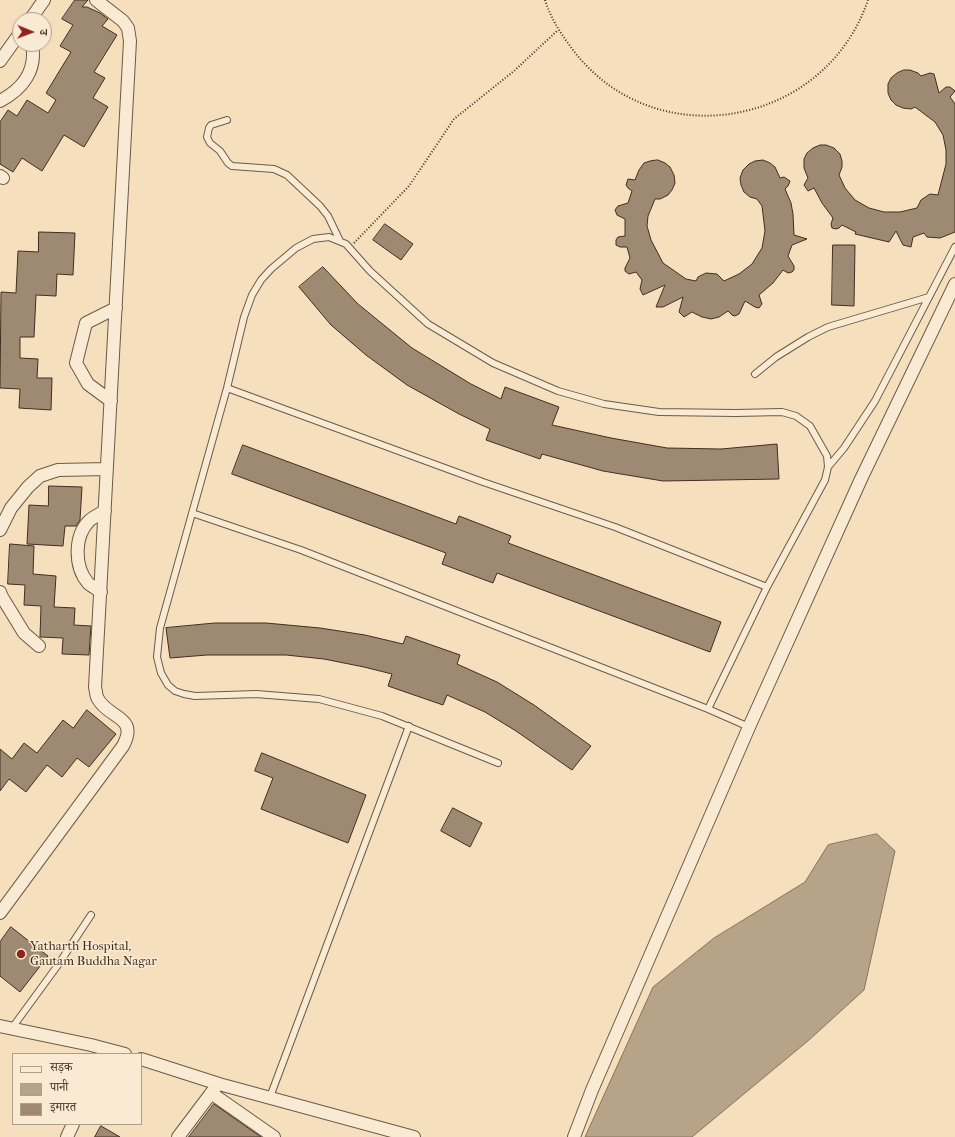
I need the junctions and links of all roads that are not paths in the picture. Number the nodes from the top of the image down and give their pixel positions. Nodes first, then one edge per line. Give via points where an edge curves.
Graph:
1 (44, 0) edge
2 (96, 0) edge
3 (36, 12) edge
4 (12, 44) edge
5 (33, 52) edge
6 (0, 61) edge
7 (0, 101) edge
8 (227, 120) dead end
9 (340, 241) junction
10 (955, 247) edge
11 (955, 284) edge
12 (929, 297) junction
13 (116, 308) junction
14 (755, 374) dead end
15 (226, 388) junction
16 (111, 401) junction
17 (828, 468) junction
18 (107, 469) junction
19 (105, 511) junction
20 (192, 513) junction
21 (0, 530) edge
22 (766, 587) junction
23 (0, 592) edge
24 (100, 592) junction
25 (39, 646) dead end
26 (708, 709) junction
27 (409, 726) junction
28 (749, 727) junction
29 (498, 763) dead end
30 (0, 913) edge
31 (91, 915) dead end
32 (0, 1026) edge
33 (12, 1028) junction
34 (105, 1051) edge
35 (119, 1053) edge
36 (142, 1059) edge
37 (215, 1089) junction
38 (270, 1098) junction
39 (73, 1125) edge
40 (67, 1137) edge
41 (178, 1137) edge
42 (274, 1137) edge
43 (414, 1137) edge
44 (574, 1137) edge

1 - 3 street
2 - 13 street via 123,21 128,28 130,41
4 - 6 street
5 - 7 street via 31,70 19,87
8 - 9 lane via 211,125 207,137 228,163 232,166 274,169 287,175 320,206
9 - 15 lane via 329,237 313,239 296,248 261,280 244,317
9 - 17 lane via 428,324 493,363 558,391 604,404 659,412 782,412 796,416 810,426 827,456
10 - 12 lane
11 - 28 street via 861,479
12 - 14 lane via 828,328 782,353
12 - 17 lane via 875,401
13 - 16 street
13 - 16 street via 86,323 76,363 88,384
15 - 20 lane
15 - 22 lane via 620,529
16 - 18 street
17 - 22 lane via 825,480
18 - 19 street
18 - 21 street via 58,470 40,476 11,508
19 - 24 street
19 - 24 street via 90,520 80,533 78,561 88,582
20 - 26 lane via 301,550
20 - 27 lane via 160,628 157,657 161,673 168,685 175,691 195,696 256,694 319,699
22 - 26 lane
23 - 25 street via 24,634
24 - 30 street via 95,687 97,698 127,726 127,739
26 - 28 lane
27 - 29 lane
27 - 38 lane
28 - 44 street
31 - 33 lane
32 - 33 street
33 - 34 street
34 - 35 street
36 - 37 street
37 - 38 street
37 - 41 street
37 - 42 street
38 - 43 street
39 - 40 street

